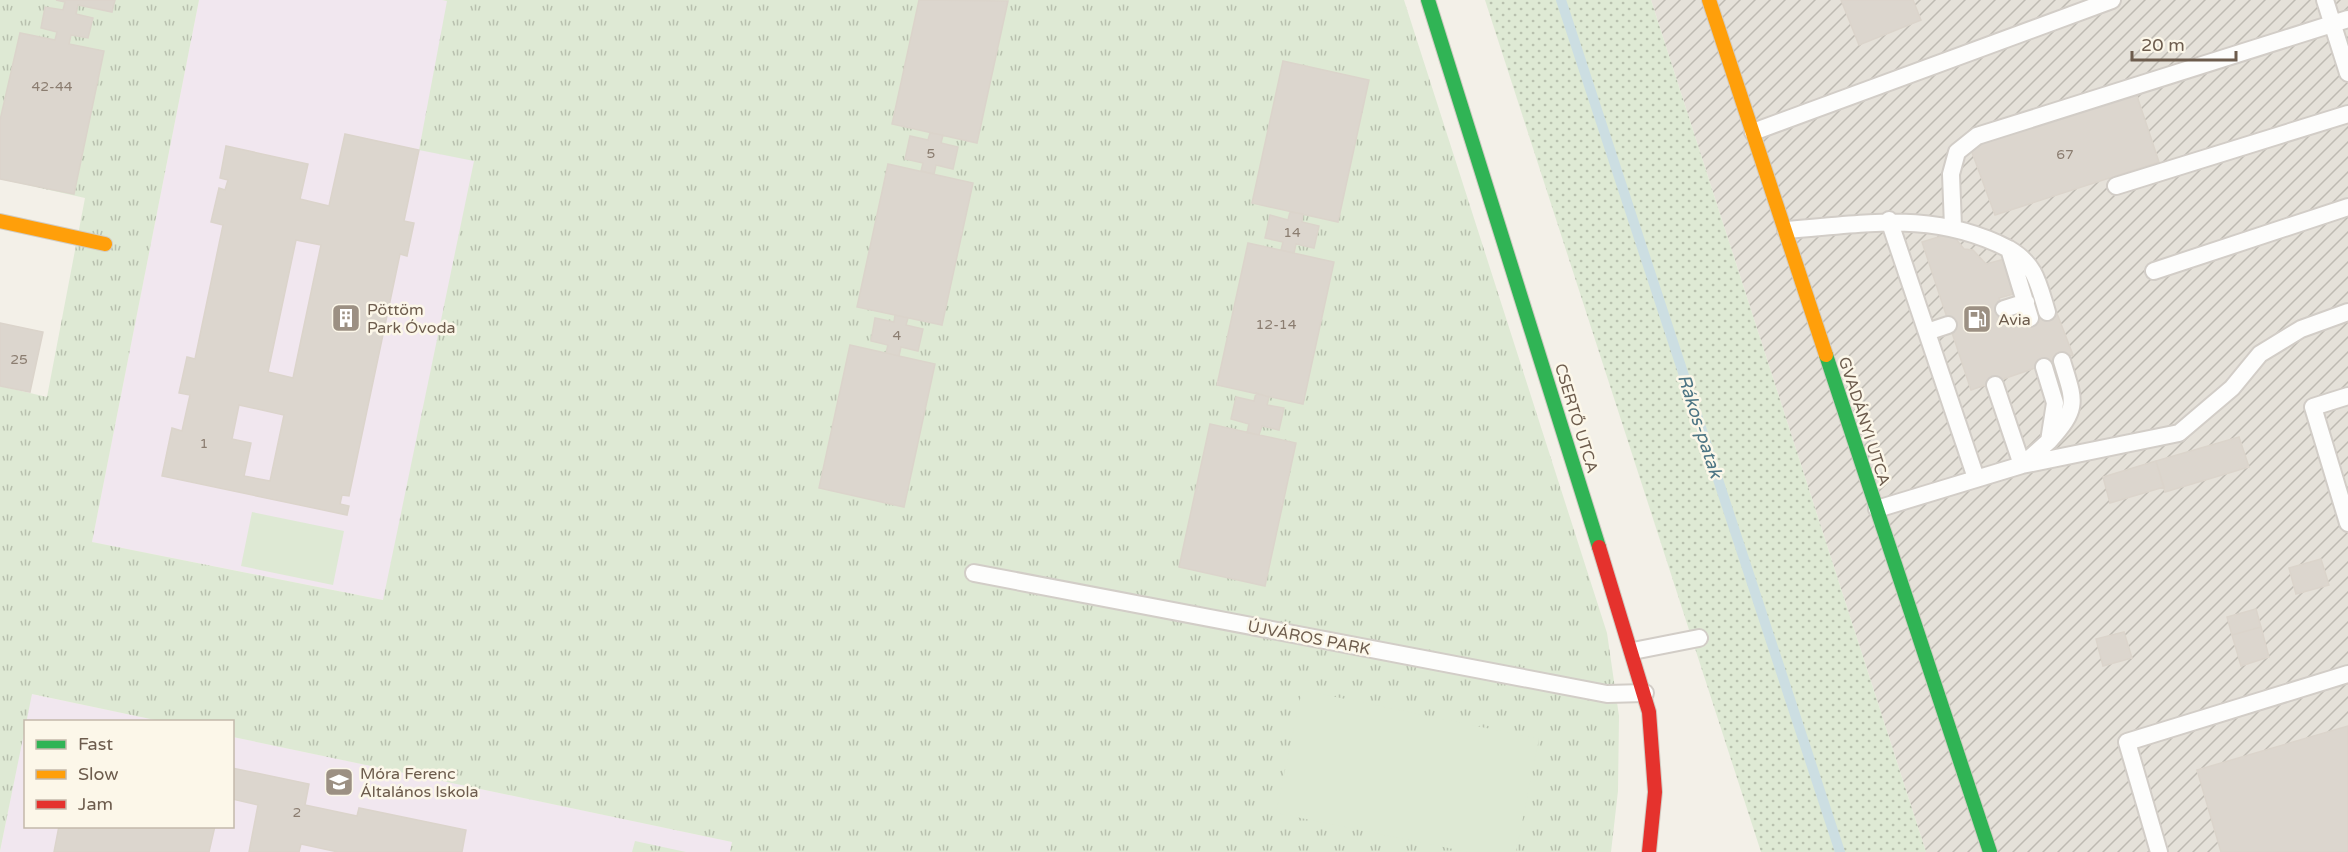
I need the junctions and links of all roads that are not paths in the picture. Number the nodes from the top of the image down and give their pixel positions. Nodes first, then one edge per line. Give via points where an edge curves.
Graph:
1 (1428, 0) edge
2 (1709, 0) edge
3 (2112, 0) edge
4 (2325, 0) edge
5 (2348, 19) edge
6 (2331, 24) junction
7 (2348, 73) edge
8 (2348, 114) edge
9 (1753, 132) junction
10 (2116, 186) dead end
11 (2348, 207) edge
12 (1889, 220) junction
13 (0, 221) edge
14 (1953, 227) junction
15 (1786, 230) junction
16 (105, 244) dead end
17 (2009, 249) junction
18 (2154, 271) dead end
19 (2004, 309) dead end
20 (2047, 312) dead end
21 (2348, 312) edge
22 (1948, 325) dead end
23 (1927, 332) junction
24 (2062, 361) dead end
25 (2044, 367) dead end
26 (1995, 385) dead end
27 (2348, 396) edge
28 (2049, 441) junction
29 (2022, 465) junction
30 (1976, 478) junction
31 (1877, 509) junction
32 (2348, 523) edge
33 (974, 573) dead end
34 (1699, 638) dead end
35 (1633, 651) junction
36 (2348, 674) edge
37 (1645, 693) junction
38 (1649, 852) edge
39 (1990, 852) edge
40 (2159, 852) edge

1 - 35 street, CSERTŐ UTCA
2 - 9 street, GVADÁNYI UTCA
3 - 9 lane
4 - 6 lane
5 - 6 lane
6 - 7 lane
6 - 14 lane via 1977,136 1958,152 1951,174
8 - 10 lane
9 - 15 street, GVADÁNYI UTCA
11 - 18 lane
12 - 14 lane
12 - 15 lane
12 - 23 lane
13 - 16 street
14 - 17 lane
15 - 31 street, GVADÁNYI UTCA
17 - 19 lane via 2028,310
17 - 20 lane via 2025,258 2035,273
21 - 29 lane via 2301,329 2260,354 2232,388 2179,433
22 - 23 lane
23 - 30 lane
24 - 28 lane via 2074,400 2065,423
25 - 28 lane via 2055,404
26 - 29 lane
27 - 32 lane via 2313,407
28 - 29 lane
29 - 30 lane
30 - 31 lane
31 - 39 street, GVADÁNYI UTCA
33 - 37 lane, ÚJVÁROS PARK via 1607,694
34 - 35 lane
35 - 37 street, CSERTŐ UTCA
36 - 40 lane via 2127,742
37 - 38 street, CSERTŐ UTCA via 1652,726 1654,779

